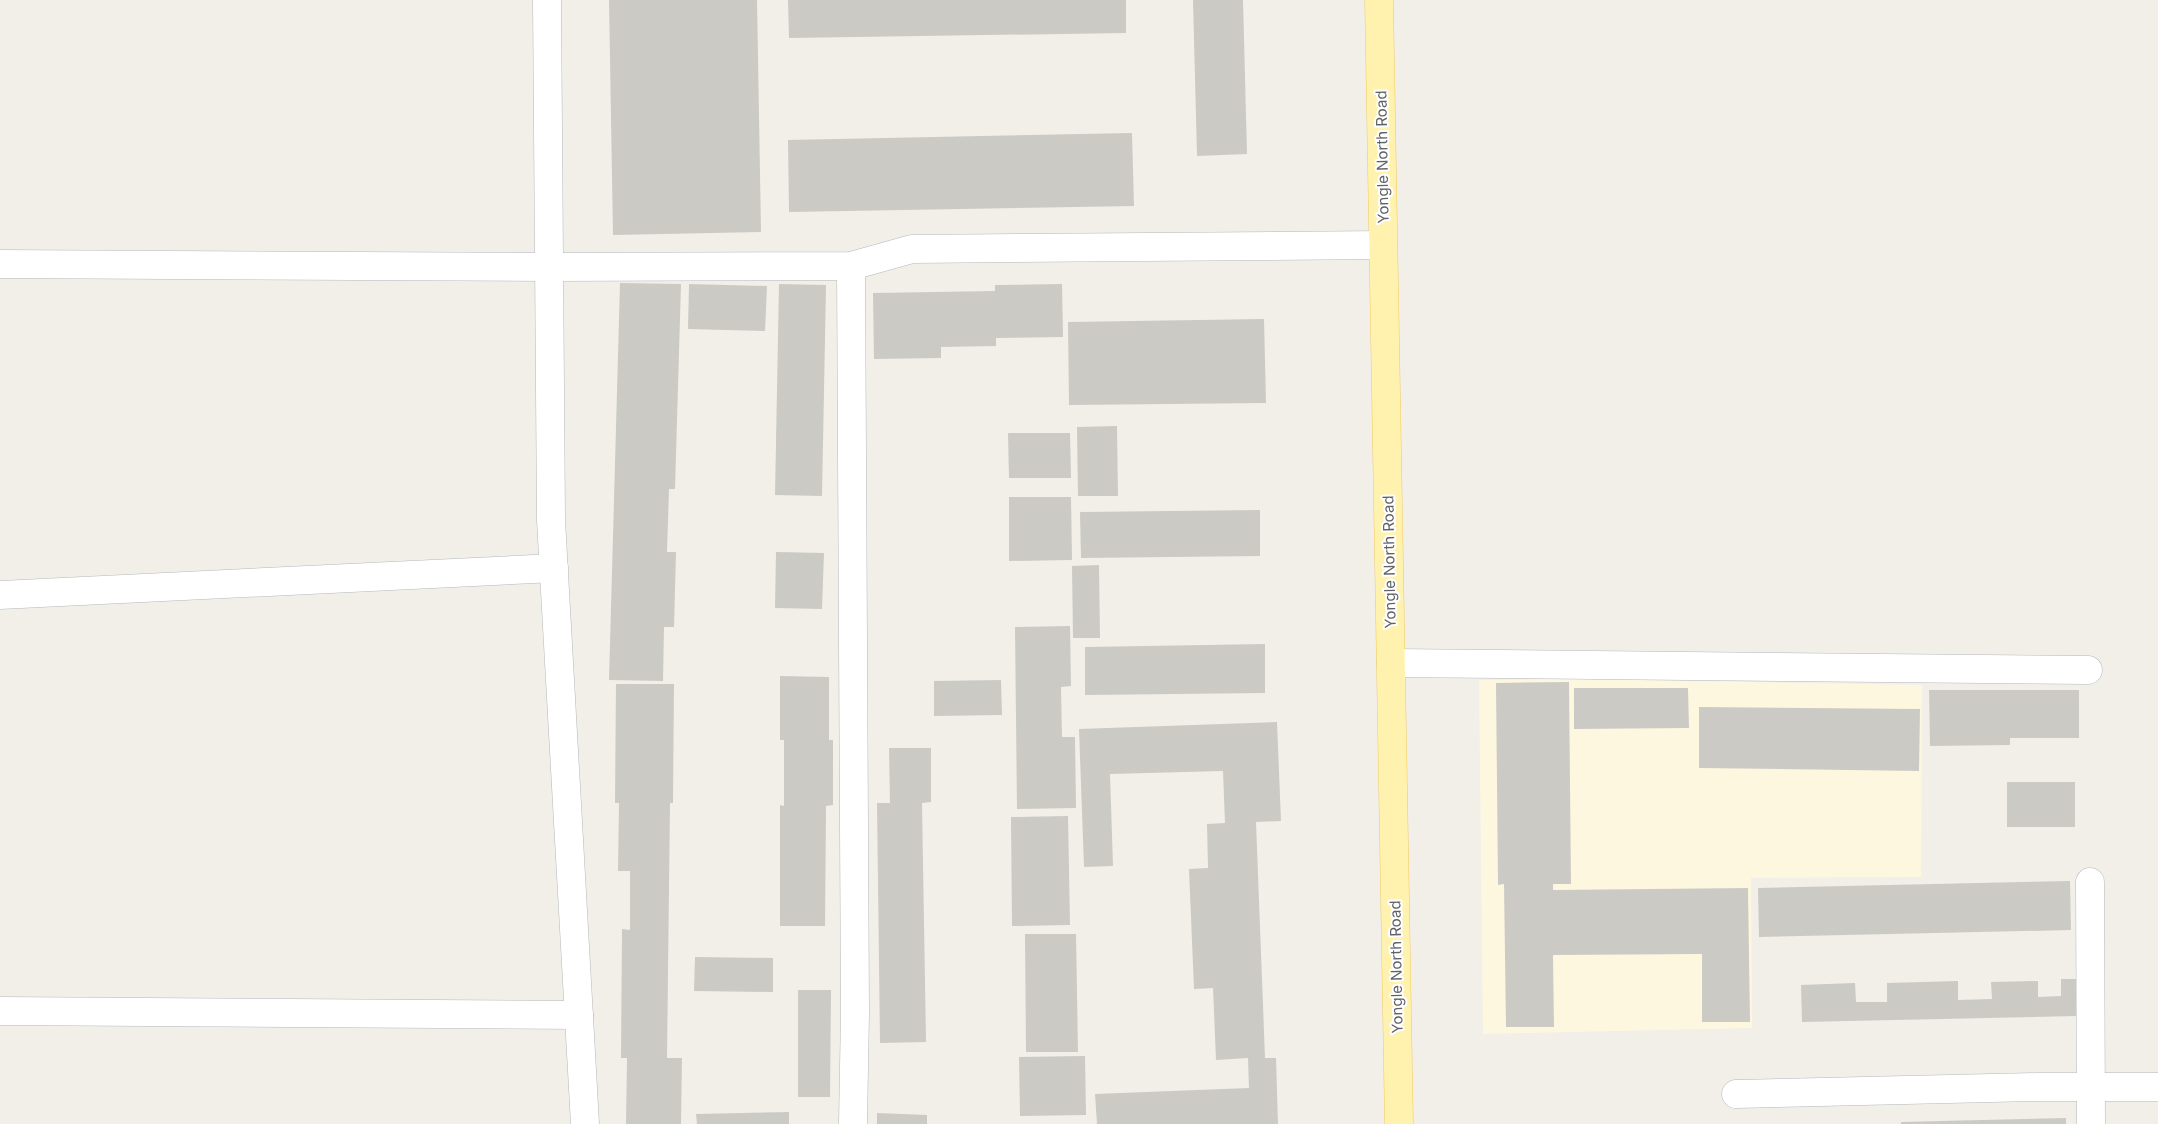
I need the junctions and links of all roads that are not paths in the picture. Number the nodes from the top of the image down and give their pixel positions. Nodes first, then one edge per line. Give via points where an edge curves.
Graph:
1 (547, 0) edge
2 (1379, 0) edge
3 (1383, 246) junction
4 (0, 264) edge
5 (851, 266) junction
6 (549, 267) junction
7 (554, 568) junction
8 (0, 595) edge
9 (1391, 663) junction
10 (2088, 670) dead end
11 (2090, 882) dead end
12 (0, 1011) edge
13 (579, 1015) junction
14 (2091, 1087) junction
15 (2158, 1088) edge
16 (1736, 1094) dead end
17 (585, 1124) edge
18 (853, 1124) edge
19 (1399, 1124) edge
20 (2092, 1124) edge

1 - 6 street
2 - 3 main road, Yongle North Road
3 - 5 street via 912,249
3 - 9 main road, Yongle North Road
4 - 6 street
5 - 6 street
5 - 18 street
6 - 7 street
7 - 8 street
7 - 13 street
9 - 10 street
9 - 19 main road, Yongle North Road
11 - 14 street
12 - 13 street
13 - 17 street
14 - 15 street
14 - 16 street
14 - 20 street

